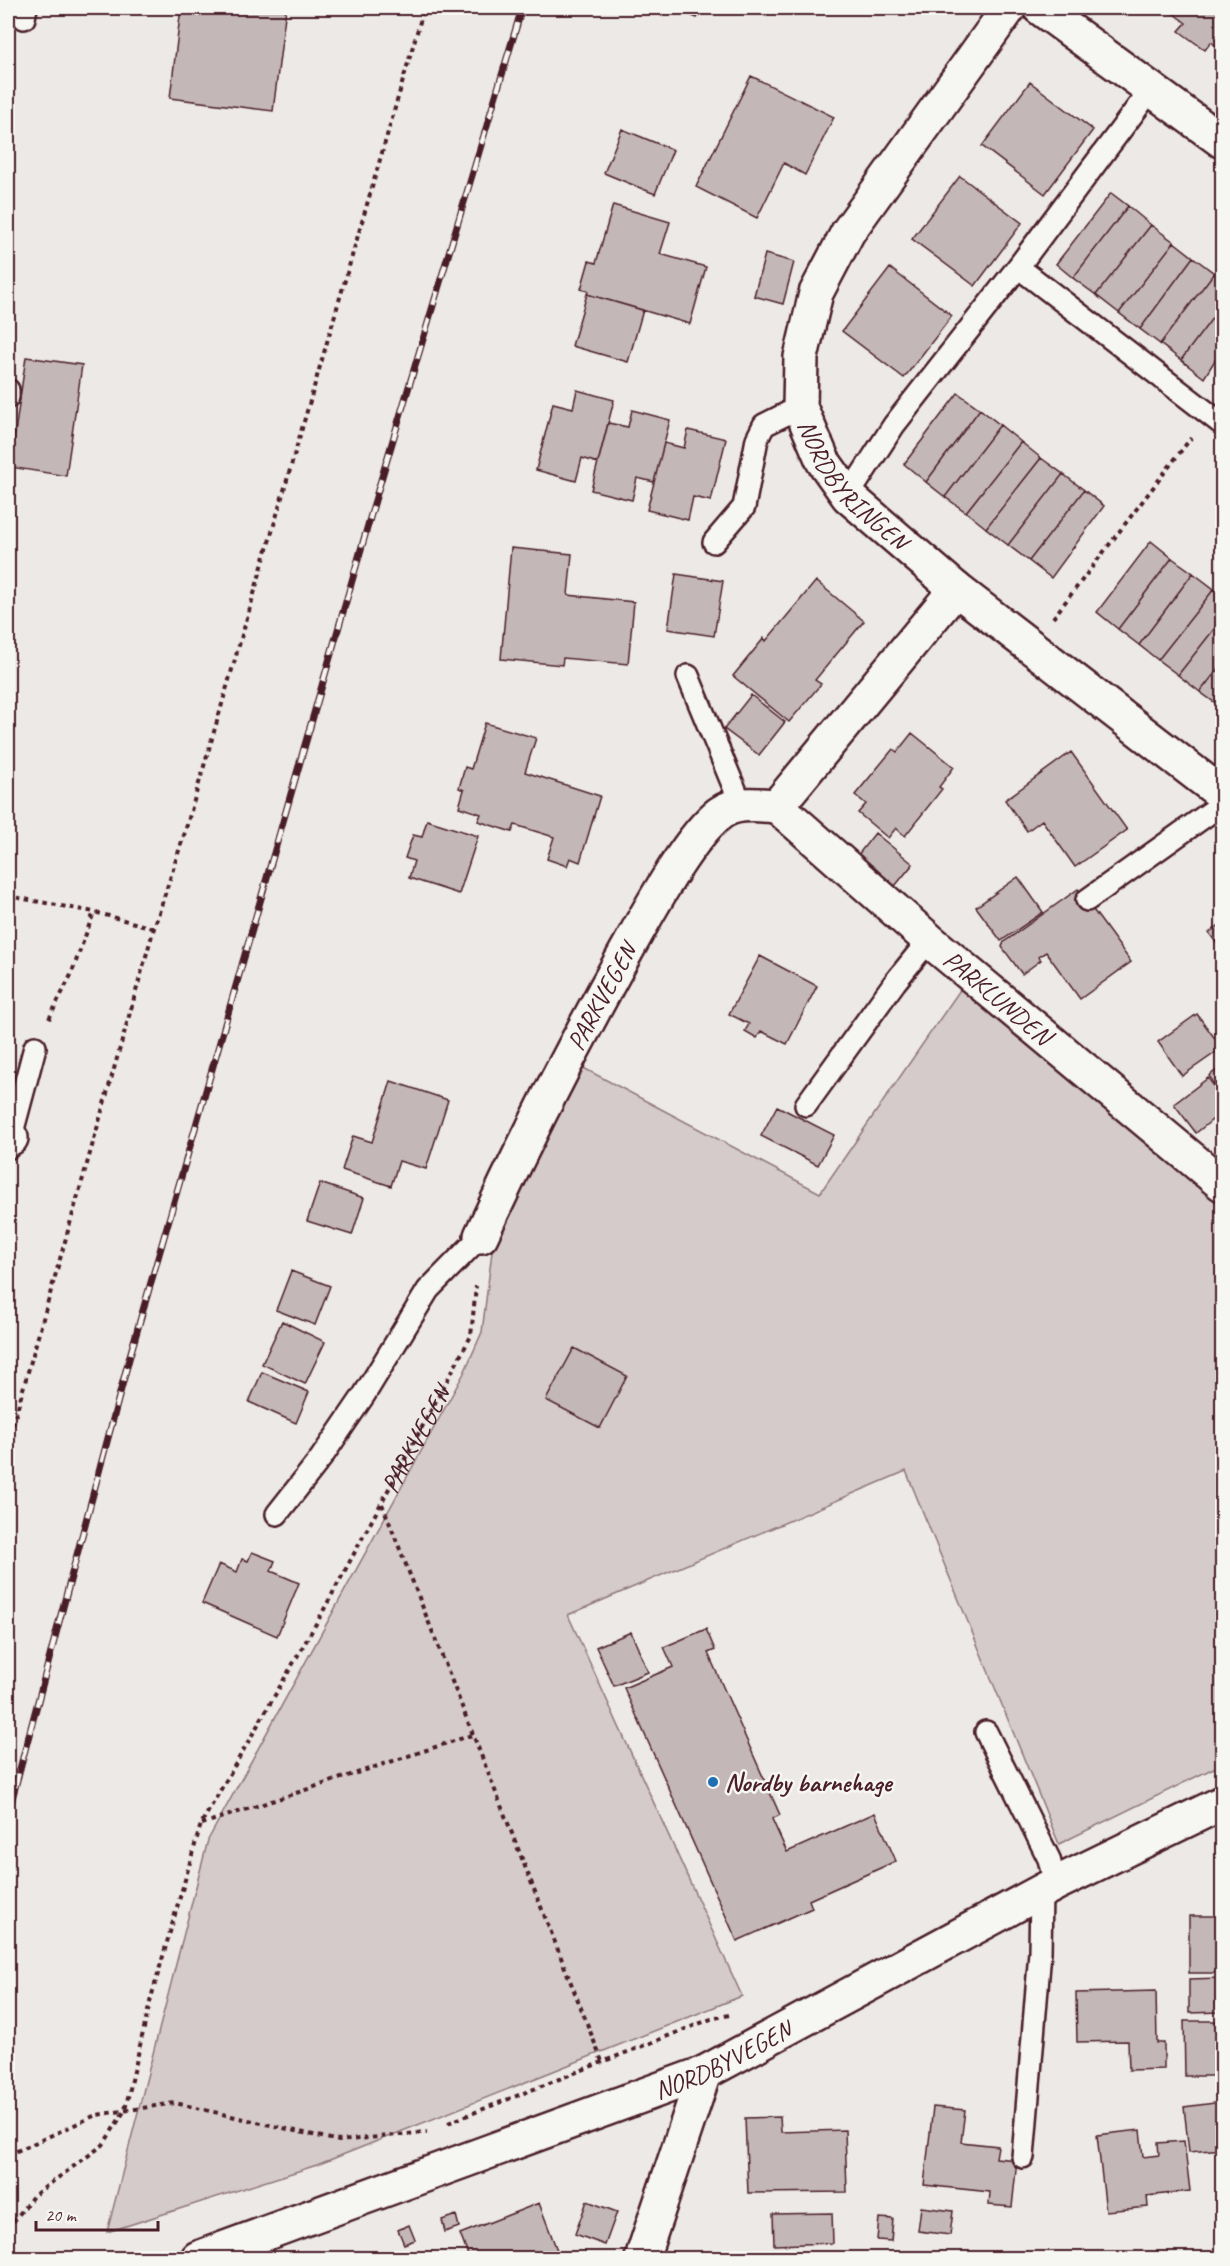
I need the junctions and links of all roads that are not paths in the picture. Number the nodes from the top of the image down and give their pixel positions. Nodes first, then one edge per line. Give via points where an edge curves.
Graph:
1 (1010, 8) edge
2 (1040, 8) edge
3 (1152, 88) junction
4 (1222, 141) edge
5 (1018, 267) junction
6 (8, 390) edge
7 (8, 397) edge
8 (800, 407) junction
9 (1216, 419) edge
10 (848, 496) junction
11 (714, 542) dead end
12 (956, 588) junction
13 (688, 676) dead end
14 (1222, 794) edge
15 (741, 804) junction
16 (1222, 804) edge
17 (777, 806) junction
18 (1087, 900) dead end
19 (929, 940) junction
20 (35, 1047) road end
21 (806, 1105) dead end
22 (8, 1141) edge
23 (1222, 1184) edge
24 (481, 1236) joint
25 (277, 1514) dead end
26 (986, 1732) dead end
27 (1222, 1803) edge
28 (1048, 1888) junction
29 (704, 2073) junction
30 (1023, 2157) dead end
31 (198, 2259) edge
32 (642, 2259) edge

1 - 8 street, NORDBYRINGEN via 848,232 816,293 801,357
2 - 3 street
3 - 4 street
3 - 5 lane
5 - 9 lane
5 - 10 lane via 894,425
6 - 7 lane
8 - 10 street, NORDBYRINGEN via 823,461
8 - 11 lane via 764,425 757,439 744,507
10 - 12 street, NORDBYRINGEN
12 - 14 street, NORDBYRINGEN
12 - 17 street
13 - 15 lane
15 - 17 street
15 - 24 street, PARKVEGEN via 721,813 701,833 659,892 518,1154
16 - 18 lane
17 - 19 street, PARKLUNDEN
19 - 21 lane
19 - 23 street, PARKLUNDEN
20 - 22 lane
24 - 25 lane via 428,1290 364,1395
26 - 28 lane via 1049,1859
27 - 28 street, NORDBYVEGEN
28 - 29 street, NORDBYVEGEN
28 - 30 lane
29 - 31 street, NORDBYVEGEN
29 - 32 street

